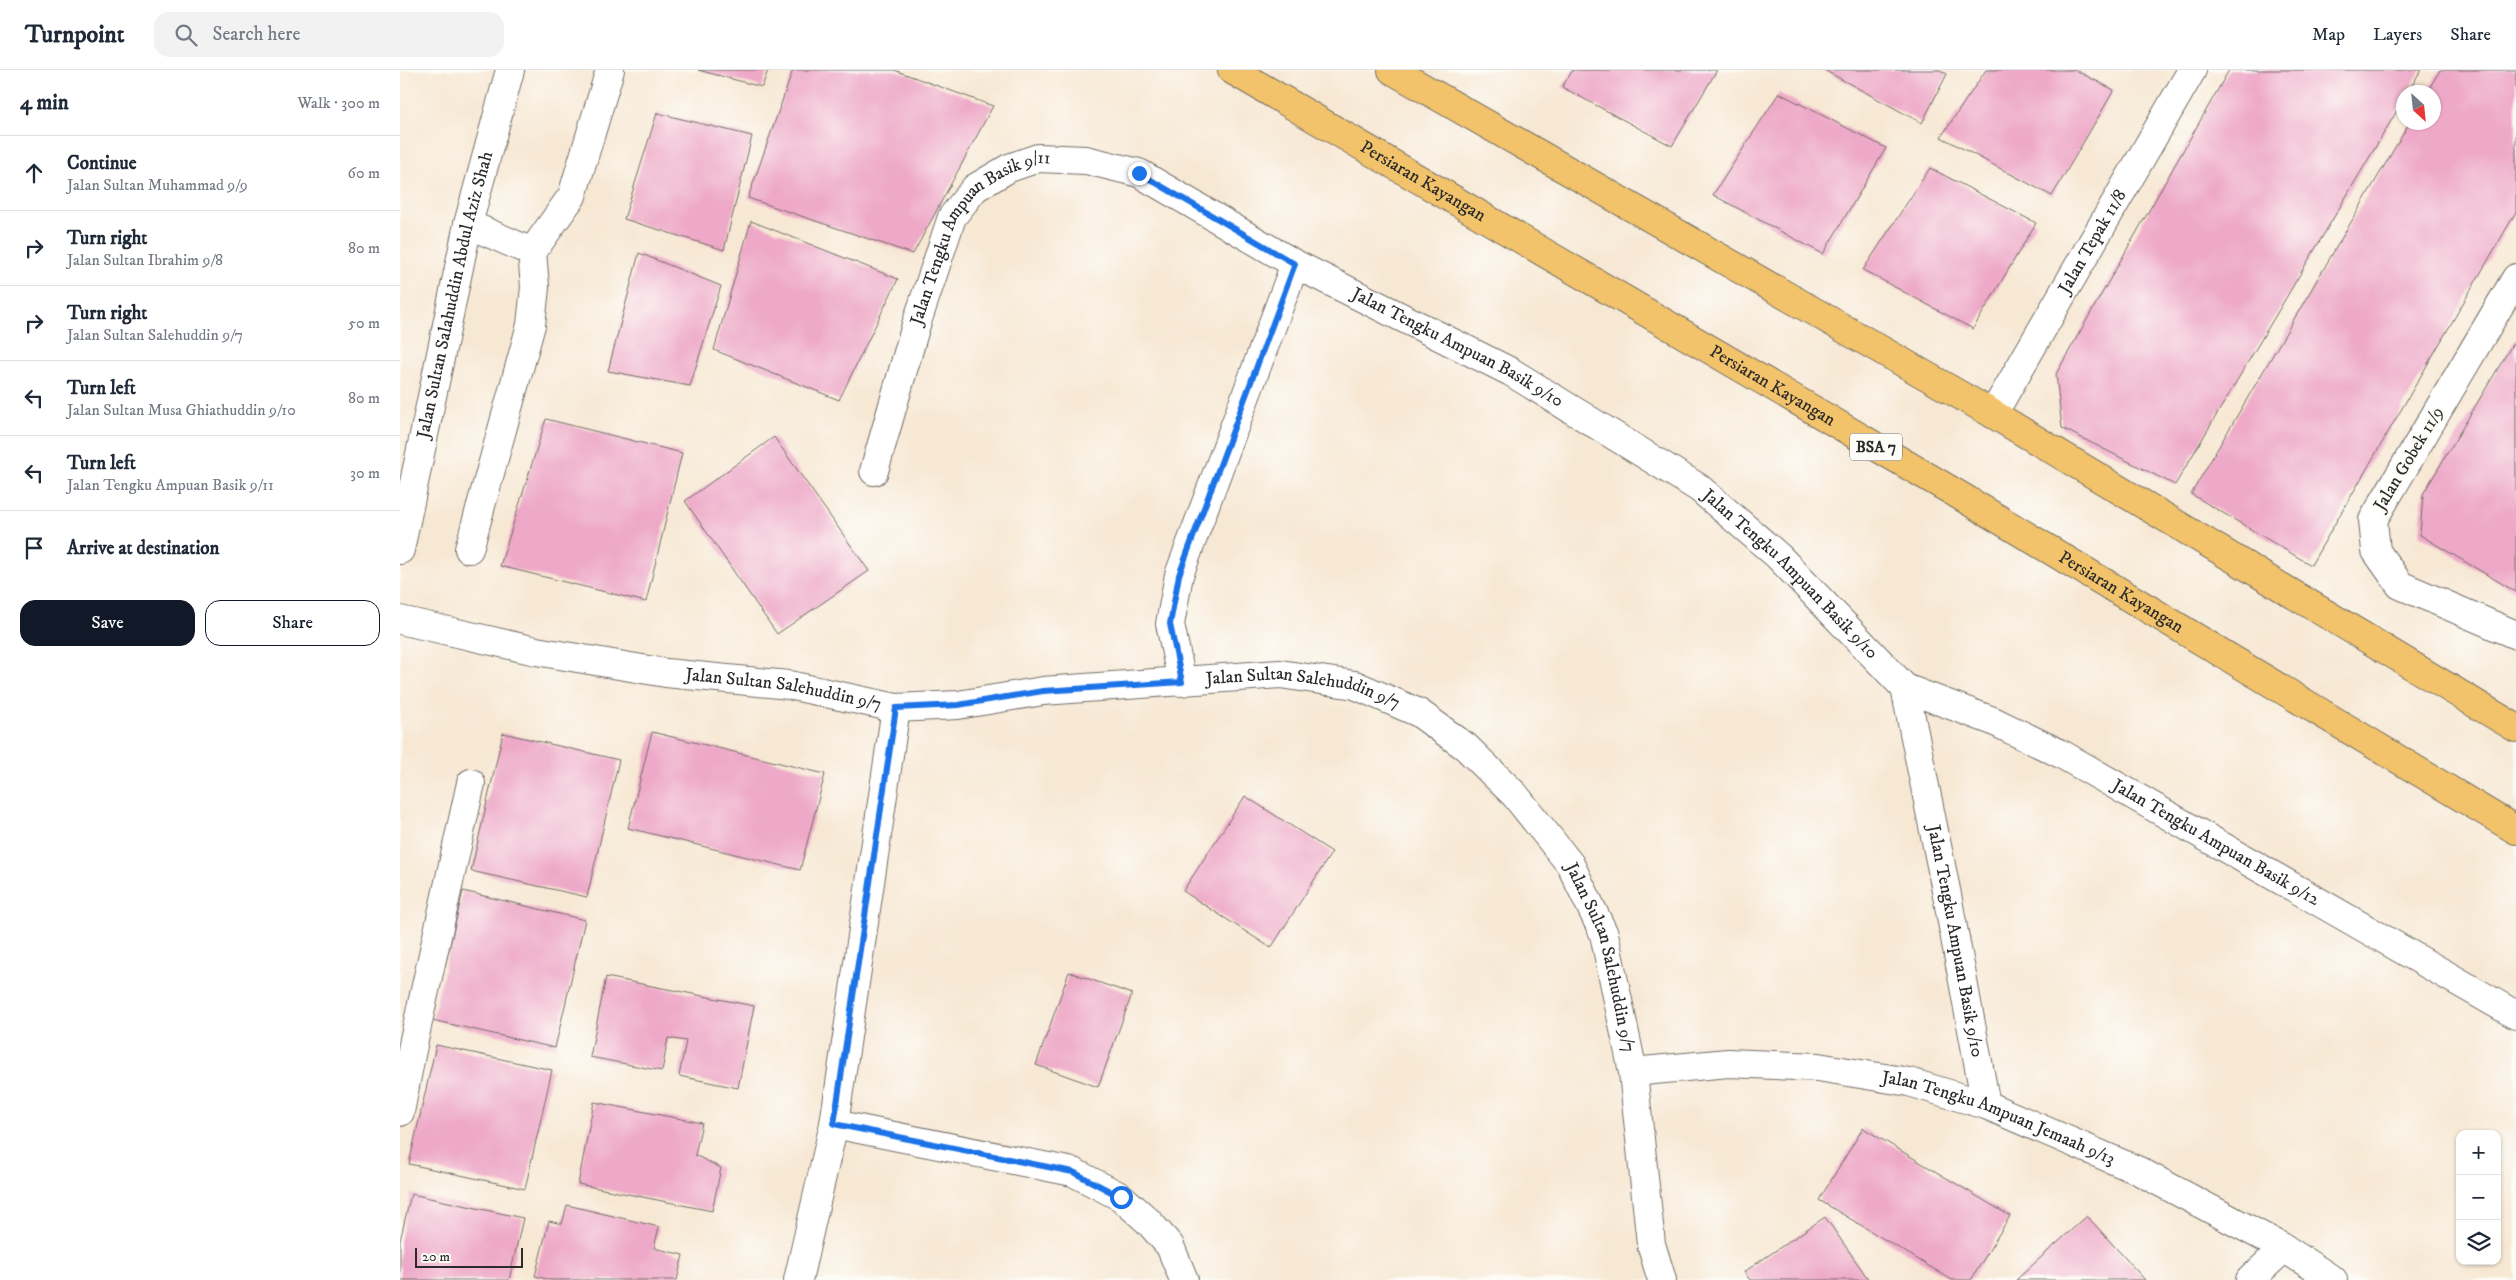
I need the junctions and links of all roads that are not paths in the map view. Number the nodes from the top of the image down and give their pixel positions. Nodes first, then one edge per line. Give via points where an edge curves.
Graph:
1 (510, 70) edge
2 (610, 70) edge
3 (1232, 70) edge
4 (1392, 70) edge
5 (2192, 70) edge
6 (468, 224) junction
7 (532, 252) junction
8 (1295, 264) junction
9 (2516, 278) edge
10 (1993, 414) junction
11 (874, 471) dead end
12 (469, 549) dead end
13 (400, 550) edge
14 (400, 620) edge
15 (2516, 635) edge
16 (1182, 682) junction
17 (1905, 688) junction
18 (896, 708) junction
19 (2516, 728) edge
20 (471, 784) dead end
21 (2516, 830) edge
22 (2516, 1015) edge
23 (407, 1038) edge
24 (1633, 1072) junction
25 (1986, 1105) junction
26 (400, 1112) edge
27 (834, 1124) junction
28 (2284, 1248) junction
29 (798, 1280) edge
30 (1184, 1280) edge
31 (1662, 1280) edge
32 (2250, 1280) edge
33 (2333, 1280) edge

1 - 6 street, Jalan Sultan Salahuddin Abdul Aziz Shah
2 - 7 street via 572,196
3 - 21 main road, Persiaran Kayangan / BSA 7 via 1957,494
4 - 10 main road
5 - 10 street, Jalan Tepak 11/8
6 - 7 street
6 - 13 street, Jalan Sultan Salahuddin Abdul Aziz Shah
7 - 12 street via 535,287 531,325
8 - 11 street, Jalan Tengku Ampuan Basik 9/11 via 1139,173 1086,160 1048,158 1009,168 975,188 952,217 916,325
8 - 16 street via 1179,575 1170,624
8 - 17 street, Jalan Tengku Ampuan Basik 9/10 via 1511,372 1699,488 1778,556
9 - 15 street, Jalan Gobek 11/9 via 2373,520 2376,551 2400,585
10 - 19 main road
14 - 18 street, Jalan Sultan Salehuddin 9/7 via 536,651 666,672 789,685
16 - 18 street, Jalan Sultan Salehuddin 9/7 via 1043,691 958,705
16 - 24 street, Jalan Sultan Salehuddin 9/7 via 1280,674 1355,686 1419,713 1466,747 1514,795 1570,864 1604,934
17 - 22 street, Jalan Tengku Ampuan Basik 9/12 via 1993,721 2063,755
17 - 25 street, Jalan Tengku Ampuan Basik 9/10
18 - 27 street
20 - 23 street
23 - 26 street
24 - 25 street, Jalan Tengku Ampuan Jemaah 9/13 via 1728,1063 1818,1067 1909,1082
24 - 31 street, Jalan Sultan Salehuddin 9/7 via 1651,1244
25 - 28 street, Jalan Tengku Ampuan Jemaah 9/13 via 2139,1171
27 - 29 street
27 - 30 street via 1073,1172 1121,1197 1148,1221 1170,1246
28 - 32 street
28 - 33 street, Jalan Tengku Ampuan Jemaah 9/13

